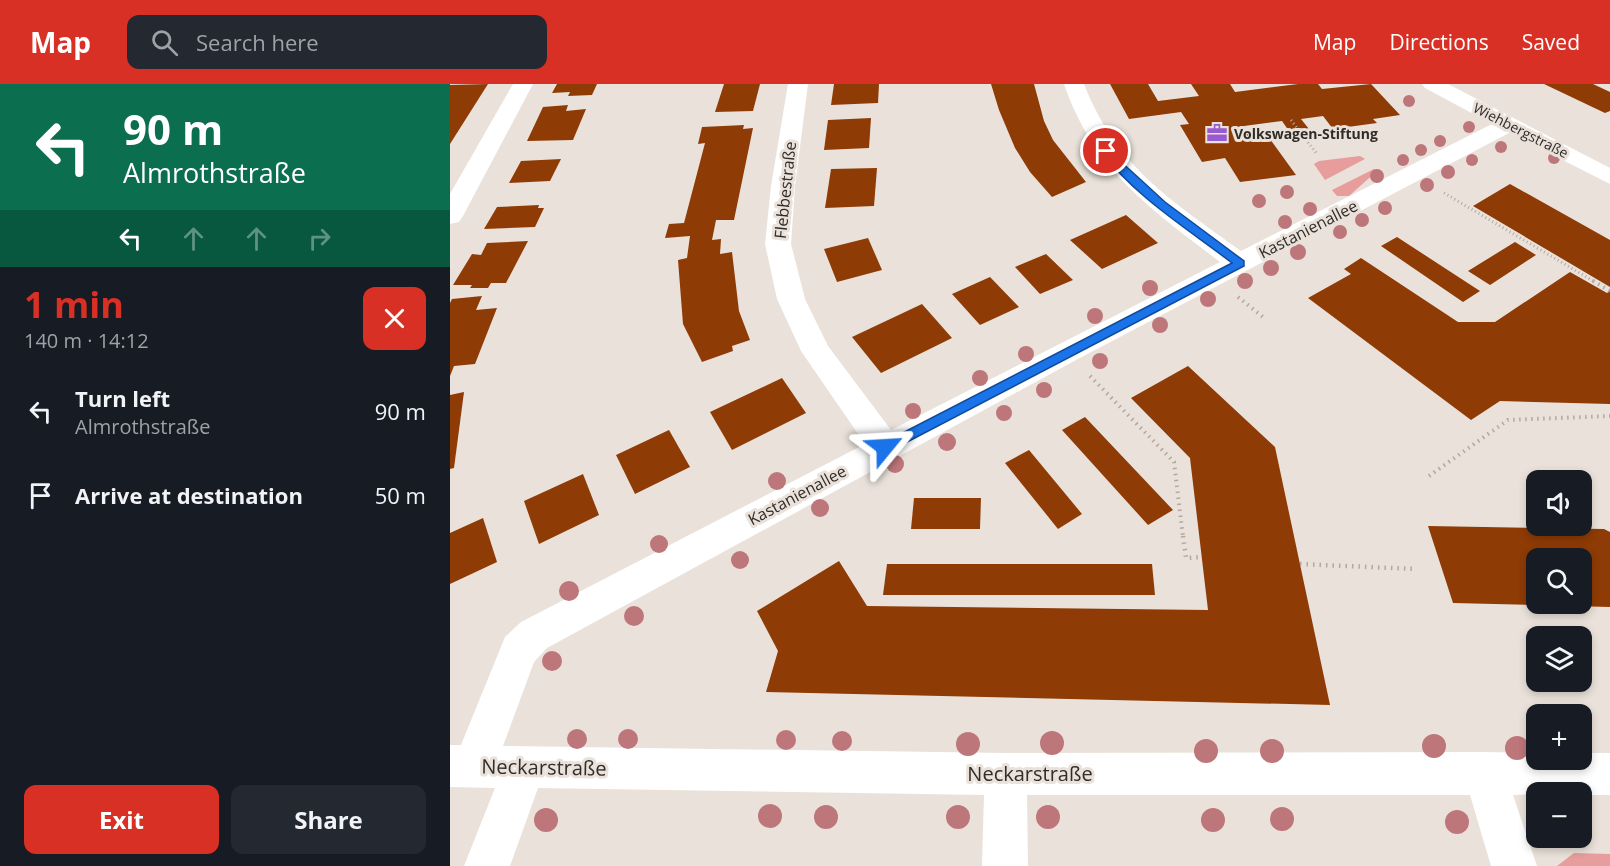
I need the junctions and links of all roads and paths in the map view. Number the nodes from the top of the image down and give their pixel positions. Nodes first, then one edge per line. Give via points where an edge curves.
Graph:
1 (523, 84) edge
2 (798, 84) edge
3 (1074, 84) edge
4 (1432, 84) edge
5 (1291, 120) dead end
6 (1510, 124) junction
7 (1317, 154) dead end
8 (1610, 177) edge
9 (1444, 193) dead end
10 (450, 216) edge
11 (1240, 264) junction
12 (1610, 291) edge
13 (1066, 352) junction
14 (1610, 416) edge
15 (885, 447) junction
16 (1429, 476) dead end
17 (1202, 557) dead end
18 (1300, 564) dead end
19 (1415, 569) dead end
20 (462, 766) edge
21 (525, 766) junction
22 (1484, 772) junction
23 (1006, 774) junction
24 (1610, 774) edge
25 (487, 866) edge
26 (1005, 866) edge
27 (1514, 866) edge

1 - 10 street
2 - 15 street, Flebbestraße via 778,244 791,299 816,351
3 - 11 street via 1094,135 1119,167
4 - 6 street, Wiehbergstraße
5 - 7 path
6 - 8 street, Wiehbergstraße
6 - 11 street, Kastanienallee
9 - 12 path
11 - 13 street, Kastanienallee
13 - 15 street, Kastanienallee
13 - 17 path via 1173,462 1186,558
14 - 16 path via 1508,420
15 - 20 street, Kastanienallee via 534,635 519,650
18 - 19 path
20 - 21 street, Neckarstraße
21 - 23 street, Neckarstraße
21 - 25 street
22 - 23 street, Neckarstraße
22 - 24 street, Neckarstraße
22 - 27 street
23 - 26 street

